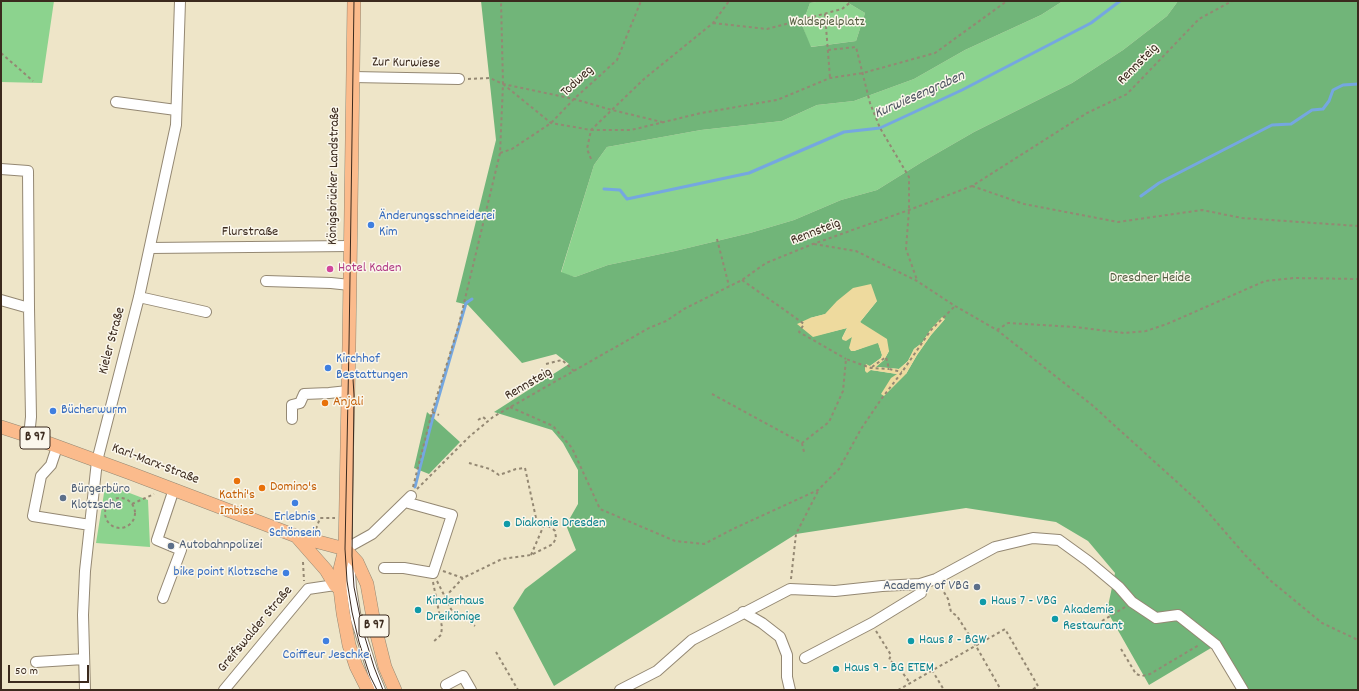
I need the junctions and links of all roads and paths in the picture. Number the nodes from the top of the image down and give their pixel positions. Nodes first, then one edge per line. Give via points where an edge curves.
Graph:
1 (180, 1) edge
2 (354, 1) edge
3 (501, 1) edge
4 (641, 1) edge
5 (729, 1) edge
6 (852, 1) edge
7 (1007, 1) edge
8 (1232, 1) edge
9 (825, 14) junction
10 (713, 23) junction
11 (828, 50) junction
12 (1, 53) edge
13 (863, 73) junction
14 (353, 77) junction
15 (830, 78) junction
16 (459, 79) joint
17 (34, 81) dead end
18 (503, 84) junction
19 (574, 99) junction
20 (116, 102) dead end
21 (176, 110) junction
22 (612, 110) junction
23 (551, 123) junction
24 (663, 123) junction
25 (591, 130) junction
26 (500, 153) junction
27 (591, 159) dead end
28 (1, 169) edge
29 (972, 186) junction
30 (909, 210) junction
31 (1358, 226) edge
32 (717, 239) dead end
33 (813, 244) junction
34 (350, 246) junction
35 (150, 248) junction
36 (1358, 278) edge
37 (742, 280) junction
38 (266, 281) dead end
39 (917, 281) junction
40 (350, 285) junction
41 (729, 286) junction
42 (139, 297) junction
43 (1, 300) edge
44 (955, 306) junction
45 (29, 308) junction
46 (206, 312) dead end
47 (997, 330) junction
48 (846, 359) junction
49 (546, 364) dead end
50 (871, 368) junction
51 (574, 370) junction
52 (889, 370) junction
53 (902, 372) junction
54 (348, 391) junction
55 (712, 394) dead end
56 (509, 407) junction
57 (434, 413) junction
58 (439, 415) dead end
59 (292, 419) dead end
60 (478, 420) dead end
61 (488, 421) junction
62 (1, 427) edge
63 (29, 436) junction
64 (802, 443) junction
65 (58, 446) junction
66 (804, 452) dead end
67 (97, 461) junction
68 (469, 463) dead end
69 (174, 489) junction
70 (818, 490) junction
71 (151, 496) dead end
72 (409, 496) junction
73 (132, 504) junction
74 (345, 519) junction
75 (90, 525) junction
76 (544, 525) junction
77 (314, 534) dead end
78 (296, 536) junction
79 (344, 549) junction
80 (531, 555) junction
81 (384, 568) dead end
82 (432, 572) junction
83 (463, 578) junction
84 (920, 584) junction
85 (338, 587) junction
86 (790, 589) junction
87 (943, 591) dead end
88 (445, 597) junction
89 (164, 598) dead end
90 (1132, 602) junction
91 (743, 612) junction
92 (356, 619) junction
93 (1102, 621) dead end
94 (475, 626) dead end
95 (880, 637) dead end
96 (1209, 640) junction
97 (1358, 640) edge
98 (433, 642) dead end
99 (976, 646) junction
100 (1121, 649) dead end
101 (496, 652) dead end
102 (805, 658) dead end
103 (84, 659) junction
104 (36, 662) dead end
105 (932, 670) junction
106 (910, 683) junction
107 (446, 685) dead end
108 (85, 690) edge
109 (224, 690) edge
110 (368, 690) edge
111 (380, 690) edge
112 (395, 690) edge
113 (471, 690) edge
114 (518, 690) edge
115 (620, 690) edge
116 (790, 690) edge
117 (898, 690) edge
118 (944, 690) edge
119 (1001, 690) edge
120 (1032, 690) edge
121 (1243, 690) edge

1 - 21 street, Kieler Straße
2 - 14 main road, Königsbrücker Landstraße
3 - 18 path
4 - 19 path, Todweg via 617,60
5 - 10 path
6 - 9 path via 842,9
7 - 13 path via 935,53
8 - 29 path, Rennsteig via 1199,19 1127,94 1087,113
9 - 10 path via 767,28
9 - 11 path
10 - 22 path via 644,79
11 - 13 path via 856,47
11 - 15 path
12 - 17 path
13 - 15 path
13 - 30 path via 870,103 880,128 909,177
14 - 16 street, Zur Kurwiese
14 - 34 main road, Königsbrücker Landstraße
15 - 24 path via 777,100 701,113
16 - 18 path via 490,78
18 - 19 path
18 - 23 path
18 - 26 path
19 - 22 path
19 - 23 path, Todweg
20 - 21 street
21 - 35 street, Kieler Straße via 176,125
22 - 24 path
22 - 25 path
23 - 25 path
23 - 26 path, Todweg via 512,149
24 - 25 path via 631,130
25 - 27 path via 587,149
26 - 57 path via 458,328
28 - 45 street via 28,171
29 - 30 path, Rennsteig
29 - 31 path via 1024,204 1118,222 1202,210 1242,218
30 - 33 path, Rennsteig
30 - 39 path via 906,249
32 - 41 path
33 - 37 path, Rennsteig via 766,263
33 - 39 path via 856,251
34 - 35 street, Flurstraße
34 - 40 main road, Königsbrücker Landstraße
35 - 42 street, Kieler Straße
36 - 47 path via 1294,278 1265,281 1146,331 1124,333 1008,323
37 - 41 path, Rennsteig
37 - 48 path via 804,324 800,332
38 - 40 street
39 - 44 path
40 - 54 main road, Königsbrücker Landstraße
41 - 51 path, Rennsteig
42 - 46 street
42 - 67 street, Kieler Straße
43 - 45 street
44 - 47 path
44 - 53 path via 932,330
45 - 63 street
47 - 97 path via 1092,404 1194,497 1271,582 1322,623
48 - 50 path
48 - 64 path via 843,392 829,422
49 - 51 path via 562,360
50 - 52 path
50 - 52 path via 886,357
51 - 56 path, Rennsteig
52 - 53 path
53 - 70 path via 877,404 839,469
54 - 59 street via 304,394 300,403 292,405
54 - 74 main road, Königsbrücker Landstraße
55 - 64 path
56 - 61 path, Rennsteig
56 - 70 path via 553,426 568,442 600,509 675,541 704,544
57 - 58 path
57 - 72 path
60 - 61 path via 483,417
61 - 72 path, Rennsteig
62 - 63 main road, Karl-Marx-Straße / B 97
63 - 65 main road, Karl-Marx-Straße / B 97
64 - 66 path
65 - 67 main road, Karl-Marx-Straße / B 97
65 - 75 street via 51,464 40,476 33,516
67 - 69 main road, Karl-Marx-Straße / B 97
67 - 75 street, Kieler Straße
68 - 76 path via 490,468 499,475 526,468 536,518
69 - 78 main road, Karl-Marx-Straße / B 97
69 - 89 street via 157,540 181,550
70 - 86 path via 796,534
71 - 73 path
72 - 79 street via 372,534
72 - 82 street via 452,515
73 - 73 path via 134,519 127,527 116,528 108,523 105,513 112,501 125,499
74 - 77 path via 320,518
74 - 79 main road, Königsbrücker Landstraße
75 - 103 street, Kieler Straße via 83,615
76 - 80 path
76 - 80 path via 555,531 556,538 553,544
78 - 79 main road, Karl-Marx-Straße / B 97
78 - 85 main road, Karl-Marx-Straße
79 - 85 main road, B 97
79 - 92 street via 349,558
79 - 112 main road, B 97 via 357,562 367,584 381,652
80 - 83 path via 502,559
81 - 82 street
82 - 83 path
82 - 88 path
82 - 98 path via 442,627 441,635
83 - 88 path
84 - 86 street via 835,591
84 - 90 street via 936,579 995,546 1033,538 1059,540 1088,561
84 - 102 street via 921,593 872,623
85 - 92 street
85 - 109 street, Greifswalder Straße via 308,589
85 - 110 main road, B 97 via 349,645
86 - 91 street
87 - 99 path via 951,612 957,616
88 - 94 path via 452,611
90 - 93 path
90 - 96 street via 1156,618 1178,615
91 - 115 street via 692,640 657,671
91 - 116 street via 780,637 787,655
92 - 111 street
95 - 106 path via 891,655 889,660 897,665
96 - 100 path via 1150,674 1142,676 1136,674
96 - 121 street via 1216,645
99 - 105 path
99 - 119 path
99 - 120 path via 1005,629 1038,686
101 - 114 path
103 - 104 street
103 - 108 street, Kieler Straße
105 - 106 path
105 - 118 path
106 - 117 path
107 - 113 street via 463,676

